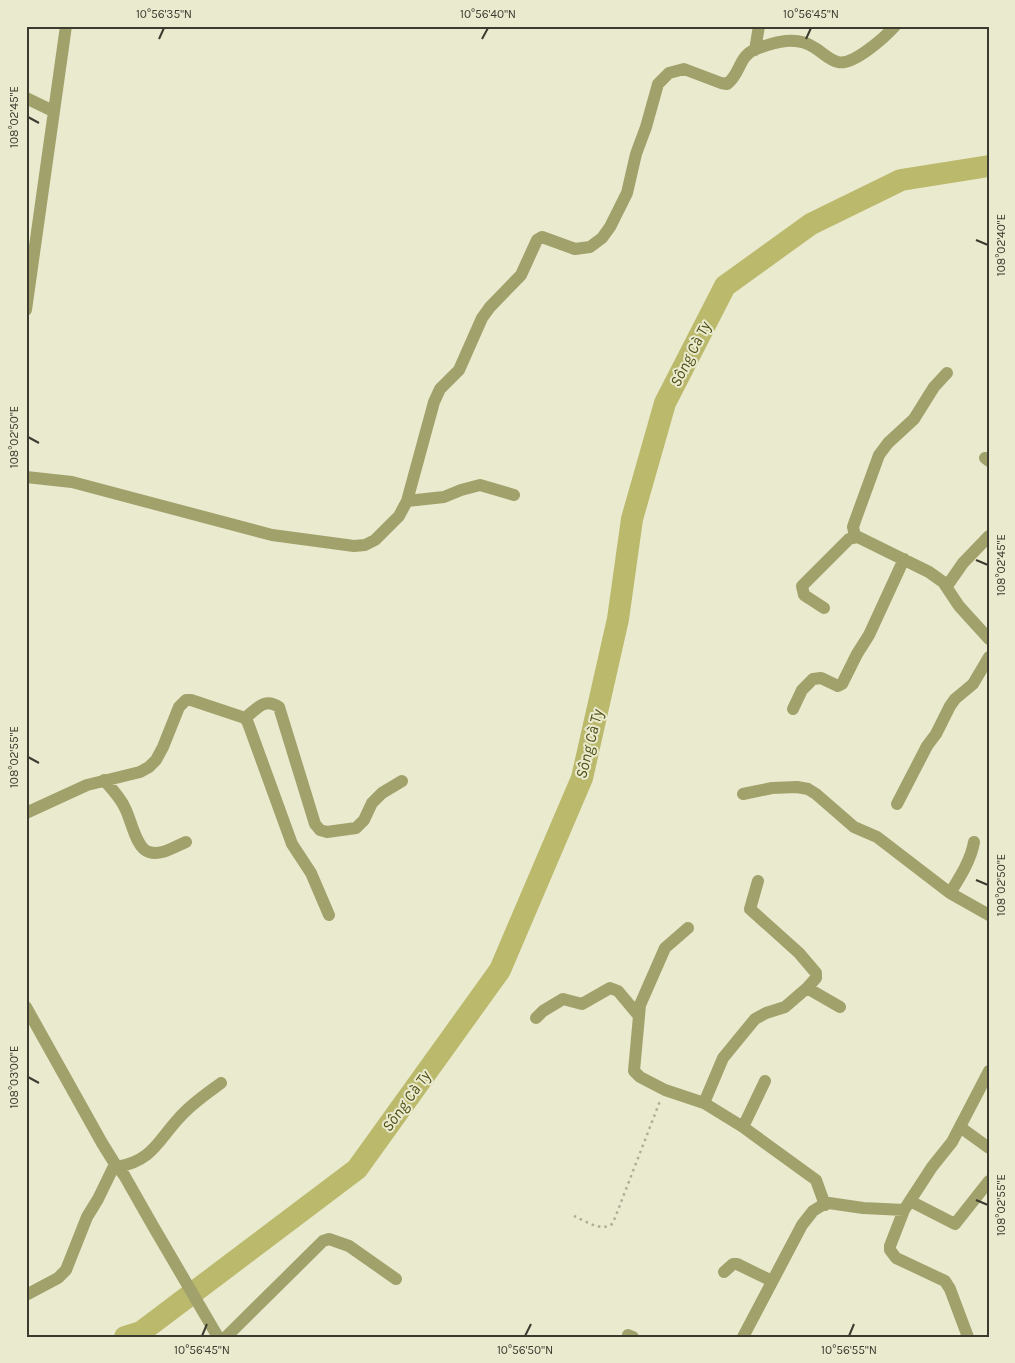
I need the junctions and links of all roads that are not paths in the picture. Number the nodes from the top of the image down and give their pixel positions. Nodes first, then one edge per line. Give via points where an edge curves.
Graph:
1 (66, 26) edge
2 (759, 26) edge
3 (896, 26) edge
4 (755, 50) junction
5 (26, 98) edge
6 (54, 111) junction
7 (26, 310) edge
8 (947, 373) dead end
9 (26, 477) edge
10 (514, 495) dead end
11 (407, 501) junction
12 (854, 536) junction
13 (989, 536) edge
14 (904, 560) junction
15 (947, 586) junction
16 (824, 608) dead end
17 (989, 639) edge
18 (989, 657) edge
19 (793, 709) dead end
20 (245, 718) junction
21 (104, 780) junction
22 (402, 781) dead end
23 (743, 794) dead end
24 (897, 804) dead end
25 (26, 813) edge
26 (186, 842) dead end
27 (974, 842) dead end
28 (758, 881) dead end
29 (950, 893) junction
30 (329, 915) dead end
31 (989, 915) edge
32 (688, 928) dead end
33 (807, 988) junction
34 (26, 1007) edge
35 (840, 1007) dead end
36 (639, 1016) junction
37 (536, 1018) dead end
38 (989, 1071) edge
39 (765, 1081) dead end
40 (220, 1083) dead end
41 (704, 1102) junction
42 (743, 1127) junction
43 (960, 1127) junction
44 (989, 1148) edge
45 (116, 1166) junction
46 (989, 1181) edge
47 (825, 1204) junction
48 (907, 1205) junction
49 (724, 1272) dead end
50 (396, 1279) dead end
51 (772, 1280) junction
52 (26, 1295) edge
53 (220, 1336) edge
54 (743, 1337) edge
55 (968, 1337) edge

1 - 6 street
2 - 4 street
3 - 4 street via 848,62 835,62 800,40
4 - 11 street via 747,54 727,84 684,69 669,73 659,82 627,193 610,227 596,243 584,248 569,248 542,237 537,240 521,275 482,318 459,370 440,389
5 - 6 street
6 - 7 street
8 - 12 street via 914,419 888,444 877,460 853,527
9 - 11 street via 72,482 272,535 354,546 375,540 399,516
10 - 11 street via 480,485 444,497
12 - 14 street
12 - 16 street via 802,586 804,595
13 - 15 street via 963,563
14 - 15 street via 929,572
14 - 19 street via 842,684 838,686 821,678 813,679 802,690
15 - 17 street via 959,606
18 - 24 street via 973,684 955,698
20 - 21 street via 186,700 179,707 163,747 149,767
20 - 22 street via 264,703 279,707 315,824 320,830 356,828 372,803
20 - 30 street via 292,844 311,873
21 - 25 street via 70,791
21 - 26 street via 125,807 140,847 155,853 166,852
23 - 29 street via 772,788 808,789 854,827 877,837
27 - 29 street via 967,864
28 - 33 street via 750,908 816,973 816,978
29 - 31 street
32 - 36 street via 665,948 640,1005
33 - 35 street
33 - 41 street via 785,1007 755,1019 723,1058
34 - 45 street
36 - 37 street via 618,991 610,988 582,1004 559,1000
36 - 41 street via 634,1071 665,1090
38 - 43 street
39 - 42 street
40 - 45 street via 189,1108 150,1154 142,1160
41 - 42 street
42 - 47 street via 816,1180
43 - 44 street
43 - 48 street
45 - 52 street via 87,1217 66,1270 58,1278
45 - 53 street
46 - 48 street via 955,1224
47 - 48 street via 863,1208
47 - 51 street via 813,1211 802,1225
48 - 55 street via 890,1246 892,1254 945,1281
49 - 51 street via 737,1264
50 - 53 street via 349,1246 329,1239
51 - 54 street

